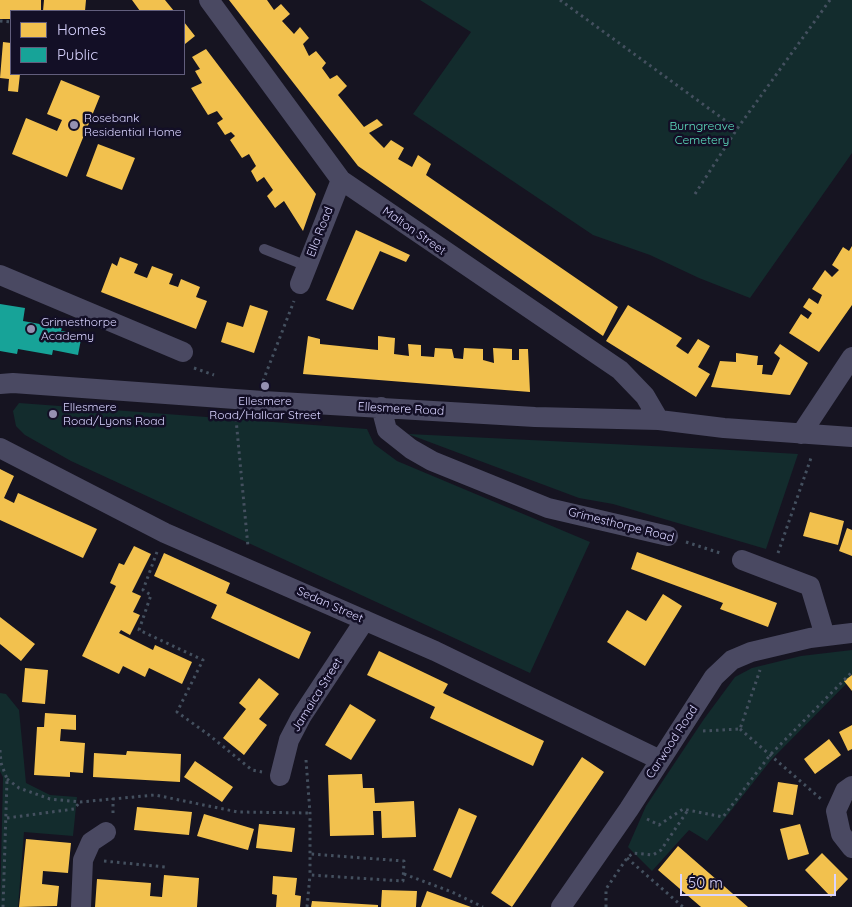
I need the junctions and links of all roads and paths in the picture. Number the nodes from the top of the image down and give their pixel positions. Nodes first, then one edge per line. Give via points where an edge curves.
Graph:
1 (209, 0) edge
2 (560, 0) edge
3 (830, 0) edge
4 (737, 129) junction
5 (341, 180) junction
6 (695, 194) dead end
7 (264, 249) dead end
8 (0, 275) edge
9 (303, 275) junction
10 (183, 352) joint
11 (852, 357) edge
12 (214, 376) dead end
13 (0, 384) edge
14 (234, 399) junction
15 (256, 401) junction
16 (381, 408) junction
17 (659, 420) junction
18 (810, 435) junction
19 (852, 437) edge
20 (0, 448) edge
21 (164, 533) junction
22 (668, 536) joint
23 (742, 560) joint
24 (250, 570) junction
25 (771, 571) junction
26 (365, 620) junction
27 (852, 634) edge
28 (825, 636) junction
29 (768, 648) junction
30 (852, 672) edge
31 (740, 728) junction
32 (678, 733) junction
33 (0, 750) edge
34 (306, 755) dead end
35 (770, 755) junction
36 (660, 760) junction
37 (0, 763) edge
38 (280, 776) joint
39 (7, 779) junction
40 (852, 786) edge
41 (80, 802) junction
42 (629, 809) junction
43 (688, 810) junction
44 (836, 811) junction
45 (310, 813) junction
46 (7, 818) junction
47 (106, 832) dead end
48 (852, 848) edge
49 (311, 854) junction
50 (627, 858) junction
51 (83, 860) junction
52 (0, 862) edge
53 (5, 863) junction
54 (165, 867) dead end
55 (310, 874) junction
56 (404, 874) junction
57 (3, 907) edge
58 (81, 907) edge
59 (307, 907) edge
60 (483, 907) edge
61 (561, 907) edge
62 (606, 907) edge
63 (683, 907) edge

1 - 5 street, Malton Street
2 - 4 path
3 - 4 path
4 - 6 path
5 - 9 street, Ella Road
5 - 17 street, Malton Street via 620,370 645,396
7 - 9 lane
8 - 10 street
9 - 15 path
10 - 12 path via 179,363
11 - 18 street
13 - 14 street, Ellesmere Road
14 - 15 street, Ellesmere Road
14 - 24 path
15 - 16 street, Ellesmere Road
16 - 17 street, Ellesmere Road
16 - 22 street, Grimesthorpe Road via 387,430 432,461 548,508
17 - 18 street, Ellesmere Road
18 - 19 street, Ellesmere Road
18 - 25 path
20 - 21 street, Sedan Street
21 - 24 street, Sedan Street
21 - 38 path via 143,590 151,595 139,630 203,660 177,712 252,770
22 - 23 path, Grimesthorpe Road
23 - 25 street
24 - 26 street, Sedan Street
25 - 28 street via 810,586
26 - 36 street, Sedan Street
26 - 38 street, Jamaica Street via 301,717 289,740
27 - 28 street
28 - 29 street, Carwood Road
29 - 31 path
29 - 32 street, Carwood Road via 732,660 714,677
30 - 35 path
31 - 32 path
31 - 35 path
32 - 36 street, Carwood Road
33 - 37 path
34 - 45 path
35 - 43 path via 723,817
35 - 44 path
36 - 42 street, Carwood Road
37 - 39 path
39 - 41 path via 19,788 50,800
39 - 46 path
40 - 44 street via 842,795
41 - 45 path via 155,795 238,812
41 - 46 path via 74,809
42 - 43 path via 659,825 683,809
42 - 61 street, Carwood Road
43 - 50 path via 661,850 652,855 633,853
44 - 48 street via 841,834
45 - 49 path
46 - 53 path
47 - 51 street via 90,842
49 - 55 path
49 - 56 path via 404,861
50 - 62 path via 606,889
50 - 63 path
51 - 54 path
51 - 58 street
52 - 53 path
53 - 57 path
55 - 56 path via 403,881
55 - 59 path
56 - 60 path

